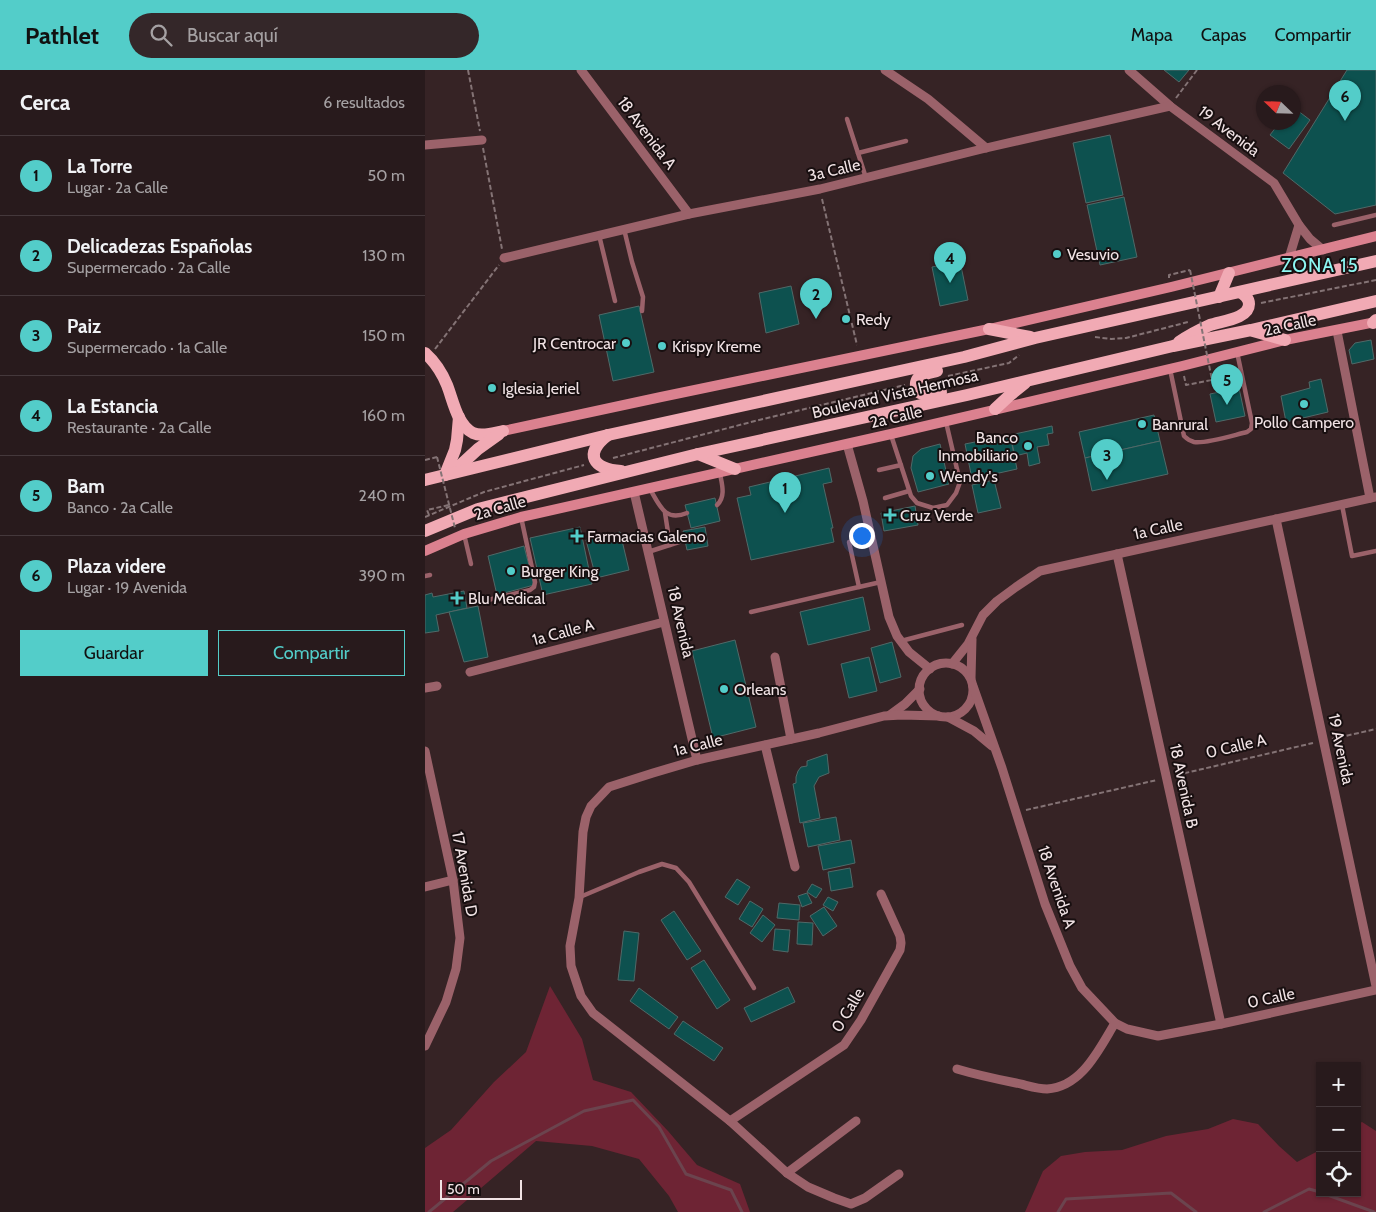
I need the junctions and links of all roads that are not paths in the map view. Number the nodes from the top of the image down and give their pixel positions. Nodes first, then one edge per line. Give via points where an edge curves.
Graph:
1 (581, 70) edge
2 (885, 70) edge
3 (1129, 70) edge
4 (1170, 106) junction
5 (847, 119) dead end
6 (482, 140) road end
7 (906, 141) dead end
8 (425, 145) edge
9 (986, 148) junction
10 (858, 153) junction
11 (866, 178) junction
12 (689, 214) junction
13 (1376, 215) edge
14 (1299, 225) junction
15 (1334, 225) dead end
16 (624, 229) junction
17 (599, 235) junction
18 (1376, 236) edge
19 (1323, 250) junction
20 (504, 258) road end
21 (1289, 258) junction
22 (1376, 261) edge
23 (1229, 273) junction
24 (1241, 292) junction
25 (1219, 297) junction
26 (615, 301) dead end
27 (1376, 301) edge
28 (642, 311) dead end
29 (1375, 324) edge
30 (989, 330) junction
31 (1251, 330) junction
32 (1337, 331) junction
33 (1035, 338) junction
34 (1285, 340) junction
35 (1173, 346) junction
36 (994, 349) junction
37 (1237, 352) junction
38 (427, 355) edge
39 (1169, 368) junction
40 (1033, 379) junction
41 (967, 395) junction
42 (995, 409) junction
43 (459, 417) junction
44 (945, 421) junction
45 (503, 431) junction
46 (891, 434) junction
47 (608, 435) junction
48 (847, 444) junction
49 (698, 454) junction
50 (901, 465) junction
51 (735, 469) junction
52 (879, 470) dead end
53 (628, 472) junction
54 (720, 472) junction
55 (448, 474) junction
56 (425, 480) edge
57 (649, 488) junction
58 (909, 491) junction
59 (634, 492) junction
60 (1373, 497) edge
61 (885, 498) dead end
62 (1341, 504) junction
63 (717, 505) dead end
64 (665, 513) junction
65 (687, 513) dead end
66 (521, 517) junction
67 (1277, 519) junction
68 (425, 531) edge
69 (464, 534) junction
70 (679, 542) dead end
71 (849, 542) dead end
72 (671, 545) junction
73 (425, 551) edge
74 (1376, 551) edge
75 (648, 552) junction
76 (1117, 554) junction
77 (471, 564) dead end
78 (881, 582) junction
79 (859, 587) junction
80 (482, 599) dead end
81 (751, 612) dead end
82 (664, 622) junction
83 (962, 625) dead end
84 (972, 636) junction
85 (901, 641) junction
86 (775, 657) dead end
87 (952, 664) junction
88 (930, 669) junction
89 (470, 672) dead end
90 (972, 683) junction
91 (437, 686) dead end
92 (425, 688) edge
93 (919, 689) junction
94 (890, 715) junction
95 (943, 716) junction
96 (791, 739) junction
97 (765, 745) junction
98 (995, 748) junction
99 (425, 751) edge
100 (697, 760) junction
101 (795, 867) dead end
102 (453, 880) junction
103 (425, 887) edge
104 (881, 894) dead end
105 (579, 898) junction
106 (754, 988) dead end
107 (1376, 988) edge
108 (1115, 1023) junction
109 (1221, 1024) junction
110 (425, 1046) edge
111 (957, 1069) dead end
112 (730, 1121) junction
113 (856, 1121) dead end
114 (787, 1173) junction
115 (899, 1174) dead end

1 - 12 street, 18 Avenida A
2 - 9 street via 928,99
3 - 4 street, 19 Avenida
4 - 9 street, 3a Calle
4 - 14 street, 19 Avenida via 1274,183
5 - 10 lane
6 - 8 street
7 - 10 lane
9 - 11 street, 3a Calle
10 - 11 lane
11 - 12 street, 3a Calle
12 - 16 street, 3a Calle
13 - 15 lane
14 - 19 street, 19 Avenida
14 - 21 street
16 - 17 street, 3a Calle
16 - 28 lane via 643,297
17 - 20 street, 3a Calle
17 - 26 lane
18 - 19 street
19 - 21 street
21 - 23 street
22 - 24 main road, Boulevard Vista Hermosa
23 - 25 main road
23 - 30 street
24 - 25 main road, Boulevard Vista Hermosa
24 - 35 main road via 1247,297 1249,306 1246,312 1194,332
25 - 33 main road, Boulevard Vista Hermosa
27 - 31 main road, Boulevard Vista Hermosa
29 - 32 street, 2a Calle
30 - 33 main road
30 - 45 street
31 - 34 main road
31 - 35 main road, Boulevard Vista Hermosa
32 - 34 street, 2a Calle
32 - 60 street
33 - 36 main road, Boulevard Vista Hermosa
34 - 37 street, 2a Calle
35 - 40 main road, Boulevard Vista Hermosa
36 - 41 main road via 979,361 924,374 915,382 917,391 924,395 951,390
36 - 47 main road, Boulevard Vista Hermosa
37 - 39 street, 2a Calle
37 - 39 lane via 1252,423 1247,432 1209,440 1188,440 1184,436
38 - 43 main road via 443,377
39 - 42 street, 2a Calle
40 - 41 main road, Boulevard Vista Hermosa
40 - 42 main road
41 - 49 main road, Boulevard Vista Hermosa
42 - 44 street, 2a Calle
43 - 45 main road via 473,433 481,435
43 - 55 main road
44 - 46 street, 2a Calle
44 - 58 lane via 960,482 956,493 947,505 933,508 917,503
45 - 55 main road
46 - 48 street, 2a Calle
46 - 50 lane
47 - 53 main road via 595,450 597,462 608,469
47 - 55 main road, Boulevard Vista Hermosa
48 - 51 street, 2a Calle
48 - 78 street
49 - 51 main road
49 - 53 main road, Boulevard Vista Hermosa
50 - 52 lane
50 - 58 lane
51 - 54 street, 2a Calle
53 - 68 main road, Boulevard Vista Hermosa via 478,509
54 - 57 street, 2a Calle
54 - 63 lane via 723,486
55 - 56 main road, Boulevard Vista Hermosa
57 - 59 street, 2a Calle
57 - 64 lane
58 - 61 lane
59 - 66 street, 2a Calle
59 - 75 street, 18 Avenida
60 - 62 street, 1a Calle
62 - 67 street, 1a Calle
62 - 74 lane via 1352,556
64 - 65 lane via 673,516
64 - 72 lane
66 - 69 street, 2a Calle
66 - 80 lane via 534,587
67 - 76 street, 1a Calle
67 - 107 street, 19 Avenida
69 - 73 street, 2a Calle
69 - 77 lane
70 - 72 lane
71 - 79 lane
72 - 75 lane
75 - 82 street, 18 Avenida
76 - 84 street, 1a Calle via 1040,571 997,601 983,615
76 - 109 street, 18 Avenida B
78 - 79 lane
78 - 85 street via 889,617
79 - 81 lane
82 - 89 street, 1a Calle A
82 - 100 street, 18 Avenida
83 - 85 lane
84 - 87 street, 1a Calle
84 - 90 street, 1a Calle
85 - 88 street
86 - 96 street
87 - 88 street via 944,663
87 - 90 street via 966,672
88 - 93 street via 924,674
90 - 95 street via 972,695 964,710 956,715
90 - 98 street, 18 Avenida A
91 - 92 street
93 - 94 street, 1a Calle
93 - 95 street via 925,706
94 - 95 street, 1a Calle
94 - 96 street, 1a Calle
95 - 98 street via 974,731
96 - 97 street, 1a Calle
97 - 100 street, 1a Calle
97 - 101 street
98 - 108 street, 18 Avenida A via 1045,904 1070,966 1082,988
99 - 102 street, 17 Avenida D
100 - 105 street, 1a Calle via 609,787 591,806 583,832
102 - 103 street
102 - 110 street, 17 Avenida D via 460,938 456,969 446,1002
104 - 112 street, 0 Calle via 901,943 844,1046
105 - 106 lane via 662,864 676,868 689,882
105 - 112 street, 1a Calle via 570,946 571,966 585,1002 593,1013
107 - 109 street, 0 Calle
108 - 109 street, 0 Calle via 1158,1036
108 - 111 street via 1085,1069 1059,1087 1044,1089
112 - 114 street, 1a Calle
113 - 114 street
114 - 115 street, 1a Calle via 808,1187 851,1204

